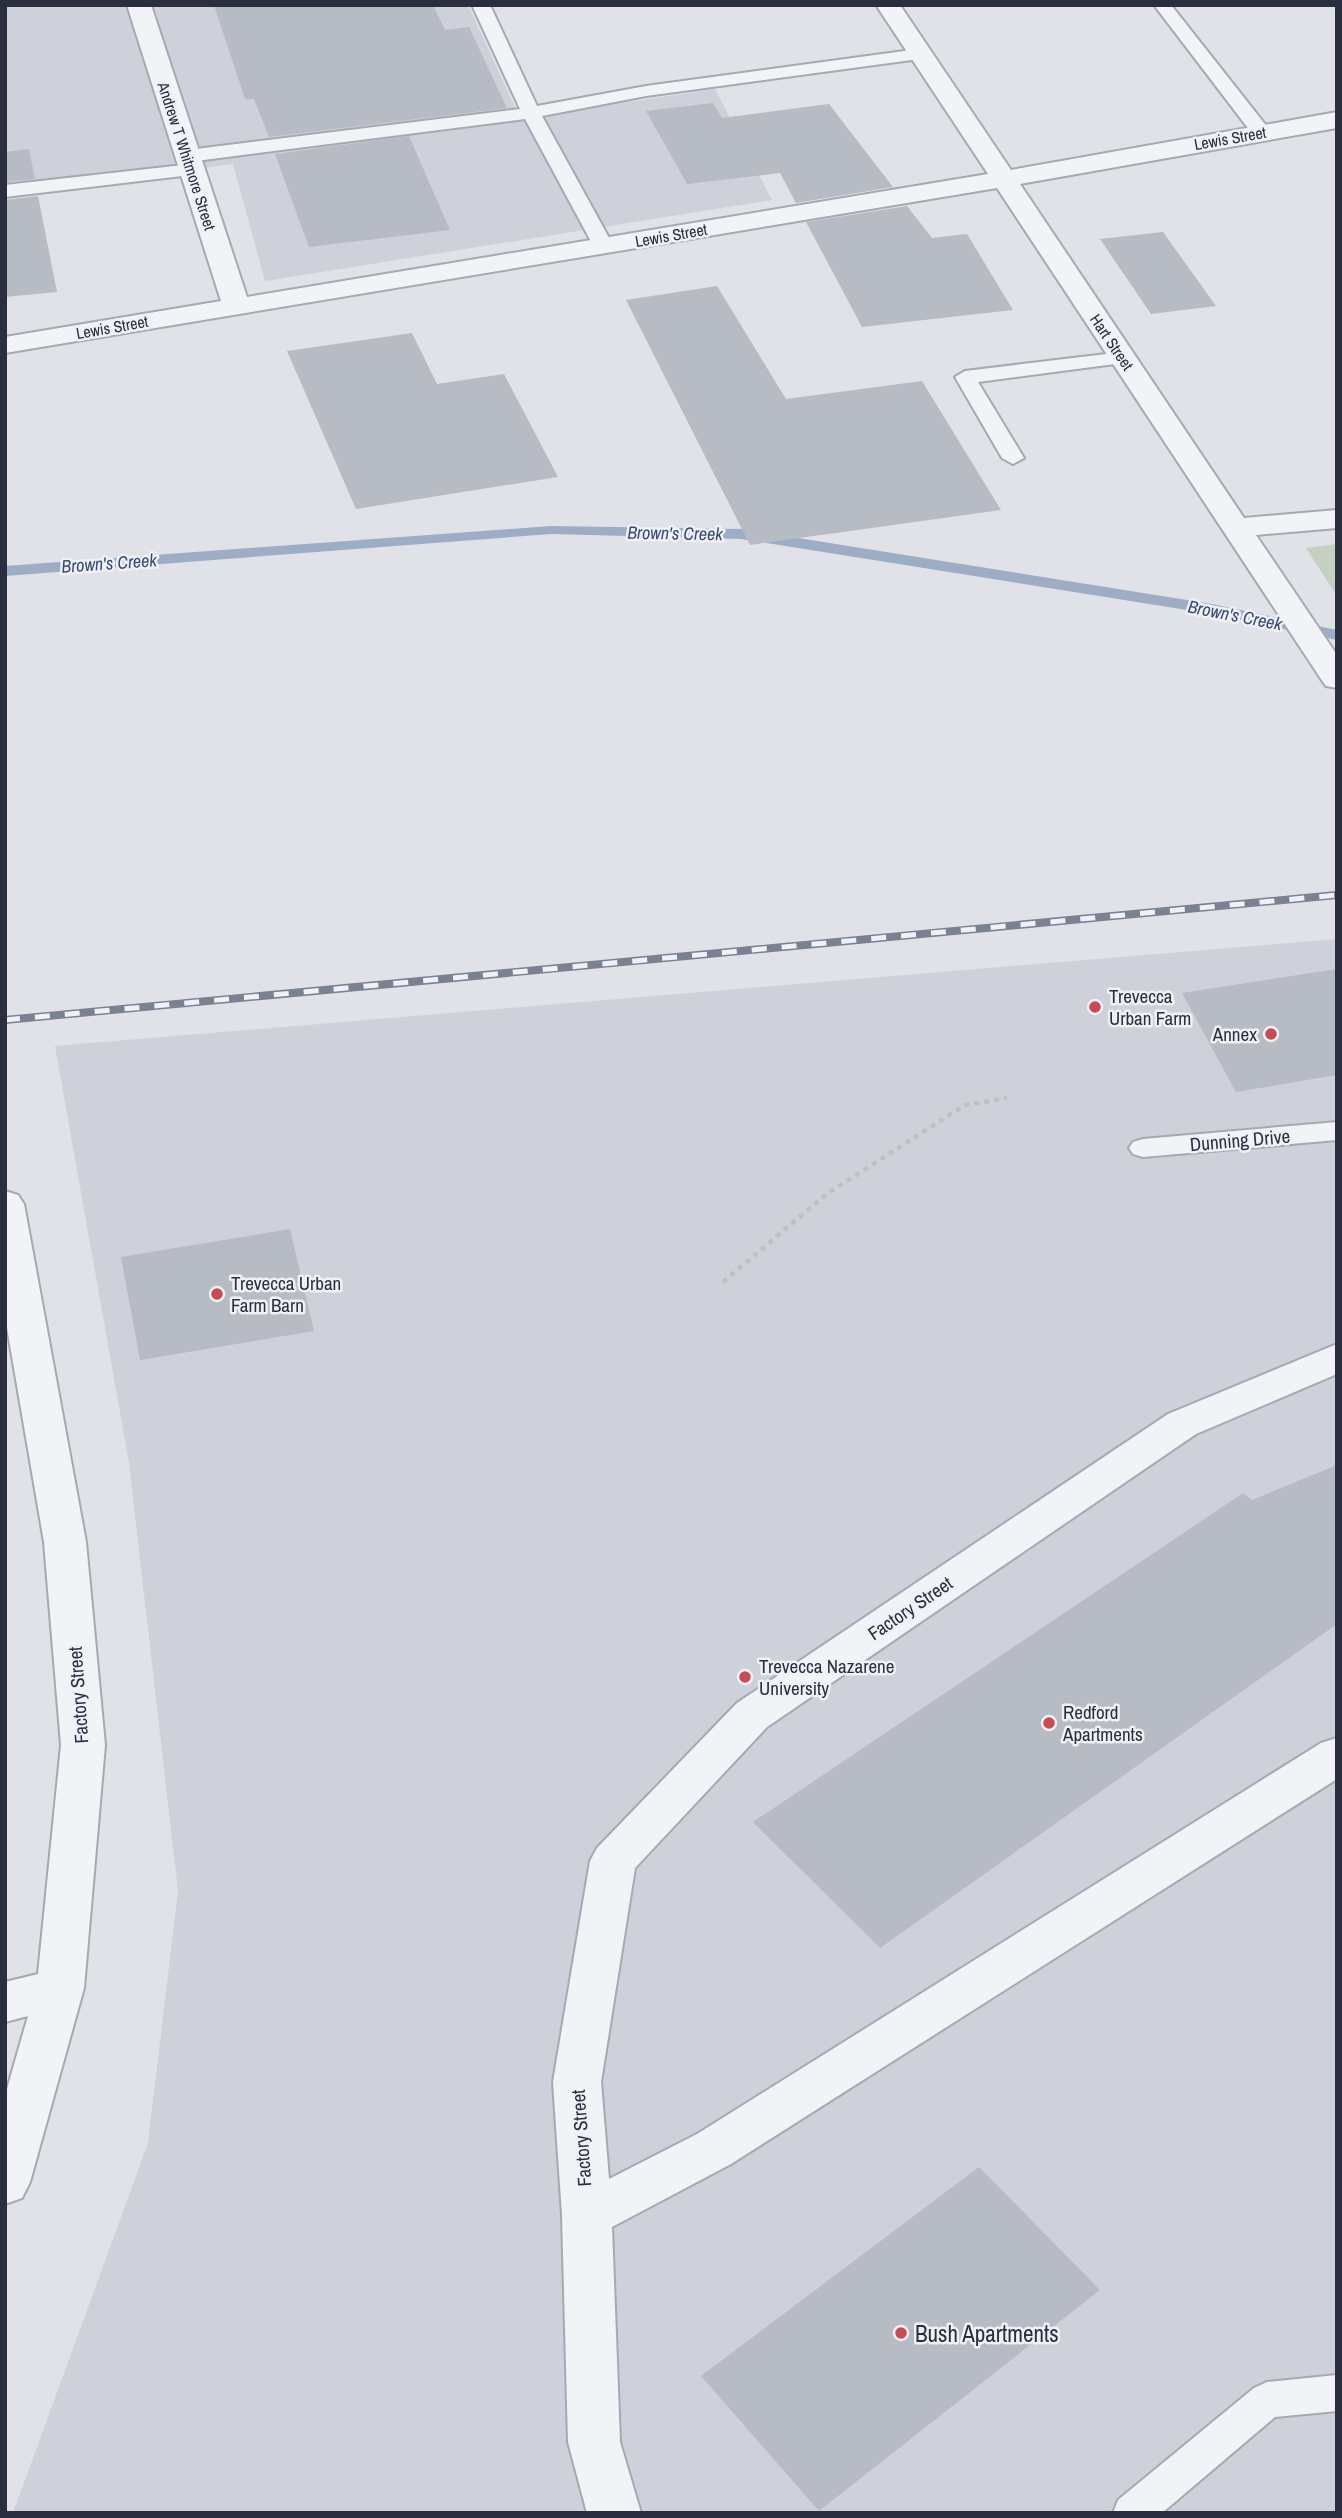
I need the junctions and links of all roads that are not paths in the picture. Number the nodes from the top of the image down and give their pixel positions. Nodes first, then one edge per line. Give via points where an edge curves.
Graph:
1 (139, 5) edge
2 (481, 5) edge
3 (888, 5) edge
4 (1163, 5) edge
5 (919, 54) junction
6 (531, 113) junction
7 (1337, 120) edge
8 (1261, 132) junction
9 (190, 163) junction
10 (1003, 179) junction
11 (5, 191) edge
12 (604, 247) junction
13 (236, 306) junction
14 (5, 345) edge
15 (1123, 358) junction
16 (1013, 458) dead end
17 (1337, 519) edge
18 (1238, 527) junction
19 (1330, 668) edge
20 (1337, 1131) edge
21 (1143, 1148) dead end
22 (5, 1204) edge
23 (1337, 1358) edge
24 (1337, 1756) edge
25 (60, 1988) junction
26 (5, 2002) edge
27 (5, 2182) edge
28 (587, 2215) junction
29 (1337, 2393) edge
30 (614, 2513) edge
31 (1132, 2513) edge

1 - 9 street, Andrew T Whitmore Street
2 - 6 lane
3 - 5 street, Hart Street
4 - 8 lane
5 - 6 lane via 646,91
5 - 10 street, Hart Street
6 - 9 lane
6 - 12 lane
7 - 8 street, Lewis Street
8 - 10 street, Lewis Street
9 - 11 lane
9 - 13 street, Andrew T Whitmore Street
10 - 12 street, Lewis Street
10 - 15 street, Hart Street
12 - 13 street, Lewis Street
13 - 14 street, Lewis Street
15 - 16 lane via 965,377
15 - 18 street, Hart Street
17 - 18 street
18 - 19 street, Hart Street
20 - 21 lane, Dunning Drive
22 - 25 street, Factory Street via 65,1542 83,1745
23 - 28 street, Factory Street via 1182,1424 752,1715 613,1861 577,2082
24 - 28 street, Factory Street via 714,2149
25 - 26 street
25 - 27 street, Factory Street
28 - 30 street, Factory Street via 594,2442
29 - 31 lane via 1267,2400

